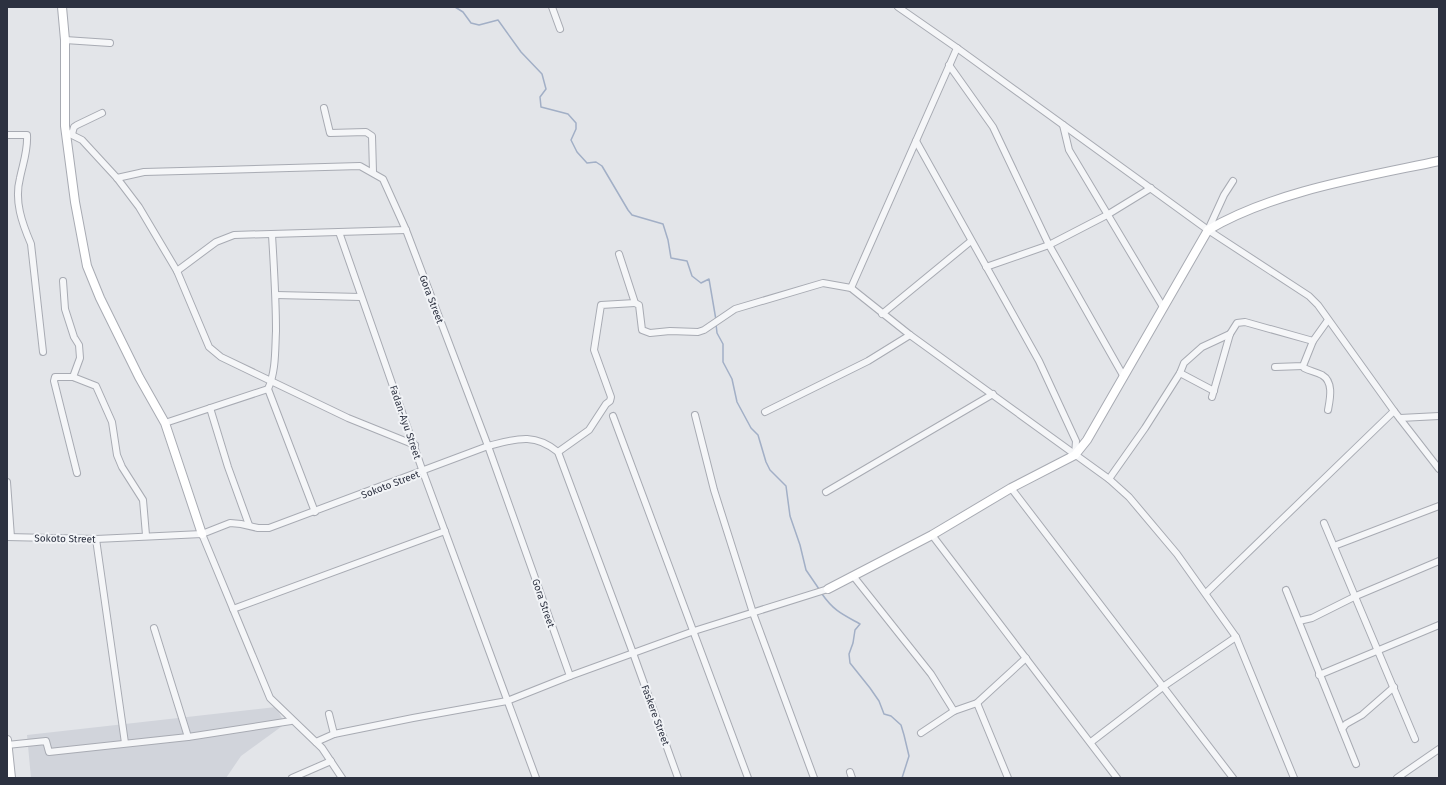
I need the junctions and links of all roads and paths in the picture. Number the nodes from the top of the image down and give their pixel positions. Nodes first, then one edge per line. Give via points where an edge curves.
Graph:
1 (552, 7) edge
2 (898, 7) edge
3 (64, 8) edge
4 (560, 29) dead end
5 (65, 40) junction
6 (110, 44) dead end
7 (957, 48) junction
8 (949, 65) junction
9 (324, 108) dead end
10 (102, 113) dead end
11 (1062, 125) junction
12 (69, 133) junction
13 (7, 135) edge
14 (916, 141) junction
15 (1439, 161) edge
16 (373, 172) junction
17 (117, 178) junction
18 (1233, 181) dead end
19 (1151, 188) junction
20 (1107, 215) junction
21 (406, 230) junction
22 (1208, 230) junction
23 (338, 232) junction
24 (272, 235) junction
25 (971, 241) junction
26 (1048, 245) junction
27 (620, 254) dead end
28 (986, 267) junction
29 (177, 271) junction
30 (63, 281) dead end
31 (850, 288) junction
32 (276, 295) junction
33 (361, 297) junction
34 (634, 303) junction
35 (1163, 307) junction
36 (882, 314) junction
37 (1328, 320) junction
38 (1230, 334) junction
39 (910, 335) junction
40 (1313, 341) junction
41 (43, 352) dead end
42 (1303, 366) junction
43 (1275, 367) dead end
44 (1180, 373) junction
45 (73, 377) junction
46 (1124, 377) junction
47 (272, 381) junction
48 (268, 389) junction
49 (993, 394) junction
50 (210, 408) junction
51 (1328, 410) dead end
52 (1394, 411) junction
53 (765, 412) dead end
54 (695, 415) dead end
55 (614, 416) dead end
56 (1439, 416) edge
57 (1400, 418) junction
58 (165, 423) junction
59 (415, 445) junction
60 (488, 446) junction
61 (558, 452) junction
62 (1075, 455) junction
63 (1439, 468) edge
64 (423, 472) junction
65 (77, 473) dead end
66 (1109, 479) junction
67 (7, 482) edge
68 (1011, 488) junction
69 (826, 492) dead end
70 (1439, 506) edge
71 (315, 512) junction
72 (1324, 523) dead end
73 (249, 525) junction
74 (445, 531) junction
75 (202, 534) junction
76 (146, 535) junction
77 (932, 535) junction
78 (9, 537) edge
79 (96, 539) junction
80 (1334, 546) junction
81 (1439, 562) edge
82 (854, 577) junction
83 (828, 589) joint
84 (1286, 590) dead end
85 (1206, 593) junction
86 (1356, 596) junction
87 (233, 609) junction
88 (753, 613) junction
89 (1299, 621) junction
90 (1439, 625) edge
91 (154, 628) dead end
92 (694, 631) junction
93 (1236, 637) junction
94 (1378, 650) junction
95 (633, 653) junction
96 (1026, 658) junction
97 (1320, 675) junction
98 (570, 676) junction
99 (1164, 686) junction
100 (1394, 687) junction
101 (507, 701) junction
102 (977, 703) junction
103 (954, 711) junction
104 (329, 714) dead end
105 (292, 721) junction
106 (1342, 729) junction
107 (921, 733) dead end
108 (334, 734) junction
109 (188, 737) junction
110 (1415, 739) dead end
111 (7, 740) edge
112 (316, 742) junction
113 (1091, 742) junction
114 (125, 743) junction
115 (8, 745) edge
116 (1439, 749) edge
117 (331, 761) junction
118 (1356, 764) dead end
119 (11, 778) edge
120 (292, 778) edge
121 (342, 778) edge
122 (536, 778) edge
123 (678, 778) edge
124 (748, 778) edge
125 (814, 778) edge
126 (1008, 778) edge
127 (1117, 778) edge
128 (1233, 778) edge
129 (1294, 778) edge
130 (1397, 778) edge

1 - 4 street
2 - 7 street
3 - 5 main road
5 - 6 street
5 - 12 main road
7 - 8 street
7 - 11 street
8 - 14 street
8 - 26 street via 993,127
9 - 16 street via 330,133 366,132 372,136
10 - 12 street via 77,125
11 - 19 street
11 - 20 street via 1069,150
12 - 17 street via 82,140
12 - 58 main road via 75,202 87,266 123,344
13 - 41 street via 27,134 27,154 18,189 19,211 31,244
14 - 25 street
14 - 31 street
15 - 22 main road via 1322,187 1247,211
16 - 17 street, Gora Street via 360,166 144,172
16 - 21 street, Gora Street via 384,179
17 - 29 street via 139,207
18 - 22 street
19 - 20 street
19 - 22 street
20 - 26 street
20 - 35 street
21 - 23 street
21 - 60 street, Gora Street
22 - 35 main road
22 - 37 street via 1309,296
23 - 24 street
23 - 33 street, Fadan-Ayu Street
24 - 29 street via 234,235 216,242
24 - 32 street
25 - 28 street
25 - 36 street
26 - 28 street
26 - 46 street
27 - 34 street
28 - 62 street via 1073,433 1076,440
29 - 47 street via 209,347 221,357
30 - 45 street via 65,309 79,345 80,358
31 - 34 street via 823,283 735,309 698,332 646,332 642,330 639,305
31 - 36 street
32 - 33 street
32 - 47 street
33 - 59 street, Fadan-Ayu Street
34 - 61 street via 601,305 594,350 611,397 610,401 589,430
35 - 46 main road
36 - 39 street
37 - 40 street
37 - 52 street
38 - 40 street via 1237,323 1245,322
38 - 44 street via 1202,347 1184,363
38 - 44 street via 1213,394
39 - 49 street
39 - 53 street via 868,361
40 - 42 street
42 - 43 street
42 - 51 street via 1322,375 1326,380 1330,393
44 - 66 street
45 - 65 street via 55,377 54,381
45 - 76 street via 96,386 112,422 117,455 143,500
46 - 62 main road
47 - 48 street
47 - 59 street via 348,418
48 - 50 street
48 - 71 street
49 - 62 street
49 - 69 street
50 - 58 street
50 - 73 street
52 - 57 street
52 - 85 street
54 - 88 street via 714,490
55 - 92 street
56 - 57 street
57 - 63 street
58 - 75 main road
59 - 64 street, Fadan-Ayu Street
60 - 61 street, Sokoto Street via 523,438 546,443
60 - 64 street, Sokoto Street
60 - 98 street, Gora Street
61 - 95 street
62 - 66 street
62 - 68 main road
64 - 71 street, Sokoto Street
64 - 74 street, Fadan-Ayu Street
66 - 85 street via 1129,497
67 - 78 street
68 - 77 main road
68 - 99 street
70 - 80 street
71 - 73 street, Sokoto Street via 269,528
72 - 80 street
73 - 75 street, Sokoto Street via 230,523
74 - 87 street
74 - 101 street, Fadan-Ayu Street
75 - 76 street, Sokoto Street
75 - 87 street
76 - 79 street, Sokoto Street
77 - 82 main road
77 - 96 street
78 - 79 street, Sokoto Street
79 - 114 street
80 - 86 street
81 - 86 street
82 - 83 main road
82 - 103 street via 931,674
83 - 88 street
84 - 89 street
85 - 93 street
86 - 89 street via 1312,618
86 - 94 street
87 - 105 street via 270,698
88 - 92 street
88 - 125 street
89 - 97 street
90 - 94 street
91 - 109 street
92 - 95 street
92 - 124 street
93 - 99 street
93 - 129 street
94 - 97 street
94 - 100 street
95 - 98 street
95 - 123 street, Faskere Street
96 - 102 street
96 - 113 street
97 - 106 street
98 - 101 street
99 - 113 street
99 - 128 street
100 - 106 street
100 - 110 street
101 - 108 street
101 - 122 street, Fadan-Ayu Street
102 - 103 street
102 - 126 street
103 - 107 street
104 - 108 street
105 - 109 street
105 - 112 street
106 - 118 street
108 - 112 street
109 - 114 street
111 - 115 main road
112 - 117 street
113 - 127 street
114 - 115 street via 49,752 46,742
115 - 119 main road
116 - 130 street
117 - 120 street
117 - 121 street

